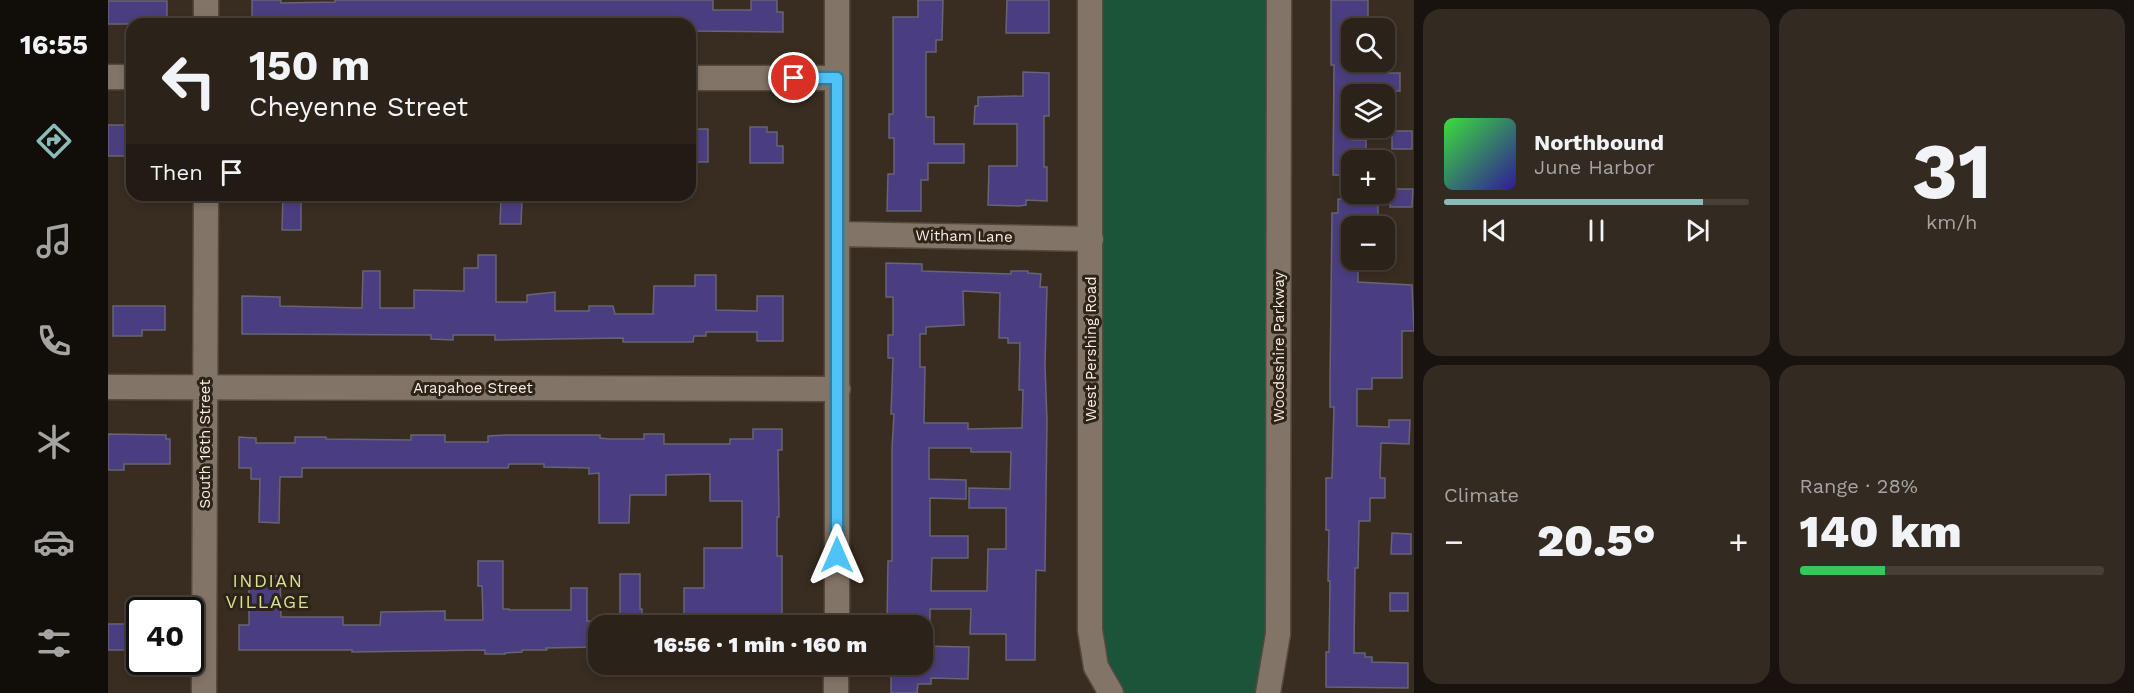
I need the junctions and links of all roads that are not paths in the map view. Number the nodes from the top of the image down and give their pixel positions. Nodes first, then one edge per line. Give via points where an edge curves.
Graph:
1 (206, 0) edge
2 (837, 0) edge
3 (1090, 0) edge
4 (1280, 0) edge
5 (206, 18) edge
6 (108, 77) edge
7 (126, 77) edge
8 (696, 78) edge
9 (837, 78) junction
10 (206, 201) edge
11 (837, 234) junction
12 (1091, 239) junction
13 (108, 387) edge
14 (205, 388) junction
15 (838, 389) junction
16 (837, 615) edge
17 (836, 675) edge
18 (204, 693) edge
19 (836, 693) edge
20 (1111, 693) edge
21 (1268, 693) edge

1 - 5 street
2 - 9 street
3 - 12 street, West Pershing Road
4 - 21 street, Woodsshire Parkway via 1278,634
6 - 7 street
8 - 9 street
9 - 11 street
10 - 14 street, South 16th Street
11 - 12 street, Witham Lane
11 - 15 street
12 - 20 street, West Pershing Road via 1090,630 1096,667
13 - 14 street, Arapahoe Street
14 - 15 street, Arapahoe Street
14 - 18 street, South 16th Street
15 - 16 street
17 - 19 street

